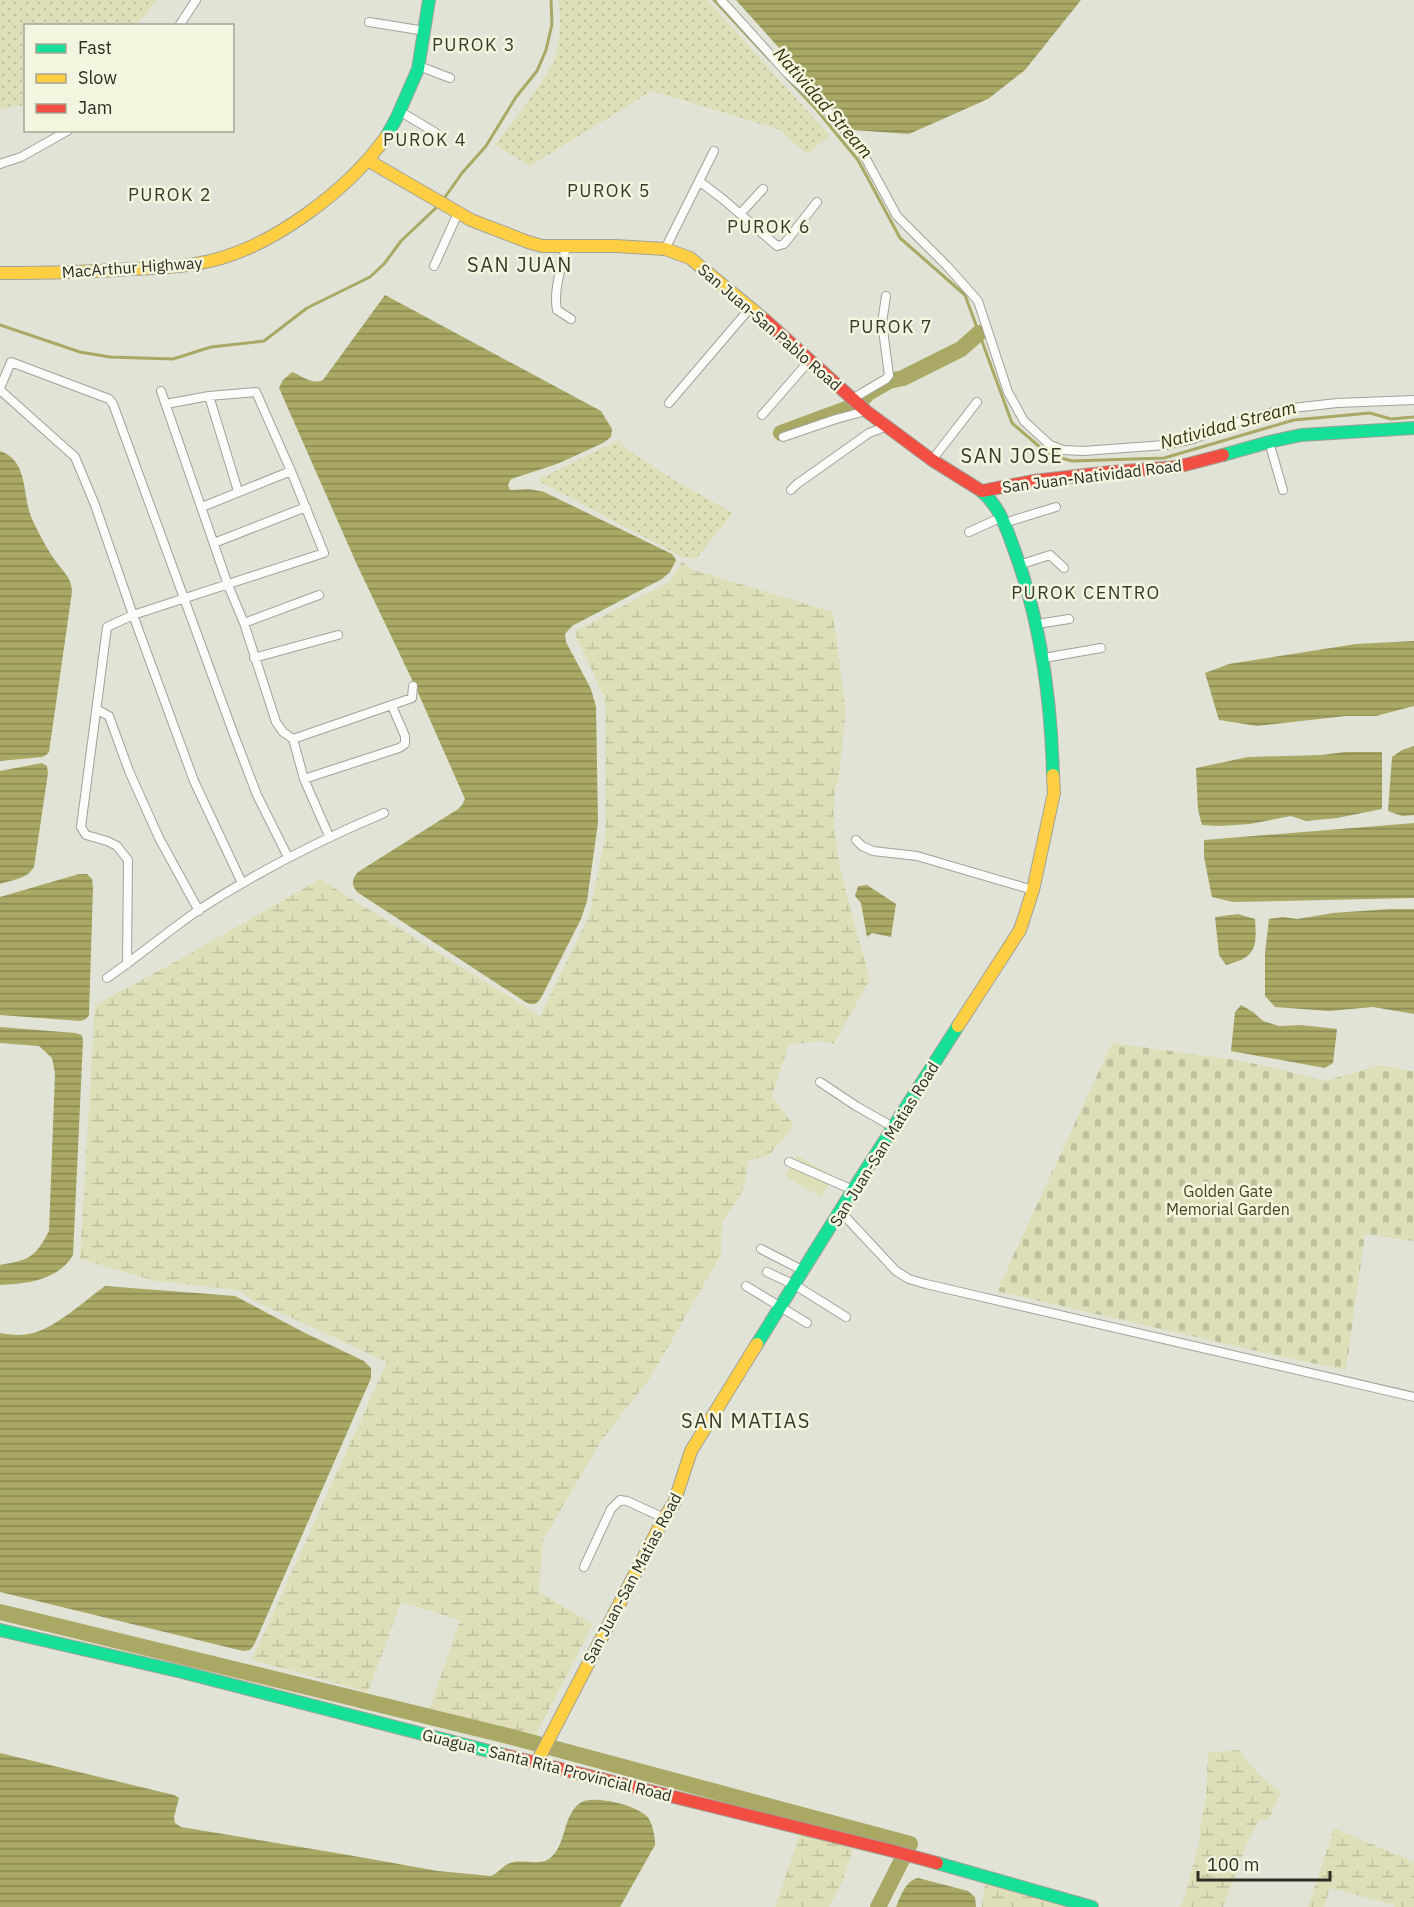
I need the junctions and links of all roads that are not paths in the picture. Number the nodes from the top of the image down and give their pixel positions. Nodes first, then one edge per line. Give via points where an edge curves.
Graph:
1 (196, 0) edge
2 (429, 0) edge
3 (721, 0) edge
4 (369, 22) dead end
5 (180, 24) edge
6 (425, 31) junction
7 (419, 66) junction
8 (450, 78) dead end
9 (401, 112) junction
10 (65, 132) edge
11 (436, 133) dead end
12 (714, 151) dead end
13 (369, 161) junction
14 (0, 164) edge
15 (699, 181) junction
16 (763, 189) dead end
17 (817, 202) dead end
18 (453, 210) junction
19 (740, 214) junction
20 (566, 247) junction
21 (665, 249) junction
22 (434, 266) dead end
23 (0, 273) edge
24 (886, 296) dead end
25 (751, 307) junction
26 (571, 320) dead end
27 (810, 360) junction
28 (0, 389) edge
29 (161, 391) dead end
30 (209, 396) junction
31 (1414, 400) edge
32 (977, 402) dead end
33 (669, 403) dead end
34 (166, 404) junction
35 (859, 405) junction
36 (762, 415) dead end
37 (885, 426) junction
38 (1414, 428) edge
39 (783, 437) dead end
40 (1269, 442) junction
41 (932, 460) junction
42 (291, 471) junction
43 (791, 490) dead end
44 (1283, 490) dead end
45 (238, 491) junction
46 (982, 491) junction
47 (202, 507) junction
48 (306, 507) junction
49 (1056, 507) dead end
50 (1003, 520) junction
51 (969, 532) dead end
52 (214, 543) junction
53 (1019, 565) junction
54 (1064, 568) dead end
55 (228, 585) junction
56 (319, 595) dead end
57 (183, 598) junction
58 (133, 615) junction
59 (1069, 620) dead end
60 (244, 623) junction
61 (1037, 624) junction
62 (339, 635) dead end
63 (1101, 648) dead end
64 (254, 658) junction
65 (1044, 658) junction
66 (412, 686) dead end
67 (392, 706) junction
68 (96, 709) junction
69 (293, 739) junction
70 (304, 779) junction
71 (384, 813) dead end
72 (329, 836) junction
73 (856, 840) dead end
74 (288, 857) junction
75 (242, 883) junction
76 (1033, 890) junction
77 (199, 910) junction
78 (127, 964) junction
79 (107, 978) dead end
80 (820, 1082) dead end
81 (893, 1127) junction
82 (789, 1162) dead end
83 (853, 1190) junction
84 (840, 1211) junction
85 (761, 1249) dead end
86 (804, 1270) junction
87 (768, 1272) dead end
88 (795, 1285) junction
89 (746, 1286) dead end
90 (781, 1307) junction
91 (846, 1317) dead end
92 (807, 1323) dead end
93 (1414, 1397) edge
94 (664, 1518) junction
95 (584, 1567) dead end
96 (0, 1630) edge
97 (539, 1757) junction
98 (1092, 1907) edge

1 - 5 street
2 - 6 street, MacArthur Highway
3 - 31 street via 859,146 897,216 978,301 1008,392 1024,421 1050,445 1083,451 1165,445 1284,409
4 - 6 street
6 - 7 street, MacArthur Highway
7 - 8 street
7 - 9 street, MacArthur Highway
9 - 11 street
9 - 13 street, MacArthur Highway
10 - 14 street
12 - 15 street
13 - 18 street, San Juan-San Pablo Road
13 - 23 street, MacArthur Highway via 321,203 273,234 212,260 151,268
15 - 19 street
15 - 21 street
16 - 19 street
17 - 19 street via 781,246
18 - 20 street, San Juan-San Pablo Road via 485,227 528,242
18 - 22 street
20 - 21 street, San Juan-San Pablo Road
20 - 26 street via 556,304 557,310
21 - 25 street, San Juan-San Pablo Road via 696,262
24 - 35 street via 882,323 889,375
25 - 27 street, San Juan-San Pablo Road
25 - 33 street
27 - 35 street, San Juan-San Pablo Road
27 - 36 street
28 - 57 street via 10,362 109,399
28 - 58 street via 75,457
29 - 34 street
30 - 34 street
30 - 42 street via 256,392
30 - 45 street
32 - 41 street
34 - 47 street
35 - 37 street, San Juan-San Pablo Road
35 - 39 street via 836,419
37 - 41 street, San Juan-San Pablo Road
37 - 43 street via 869,433
38 - 40 street, San Juan-Natividad Road via 1301,435
40 - 44 street
40 - 46 street, San Juan-Natividad Road via 1177,467 1033,481
41 - 46 street, San Juan-San Pablo Road
42 - 45 street
42 - 48 street
45 - 47 street
46 - 50 street, San Juan-San Matias Road
47 - 52 street
48 - 52 street
48 - 55 street via 324,553
49 - 50 street
50 - 51 street
50 - 53 street, San Juan-San Matias Road
52 - 55 street
53 - 54 street via 1050,555
53 - 61 street, San Juan-San Matias Road
55 - 57 street
55 - 60 street
56 - 60 street
57 - 58 street
57 - 74 street via 257,795
58 - 68 street via 107,627
58 - 75 street via 194,781
59 - 61 street
60 - 64 street
61 - 65 street, San Juan-San Matias Road
62 - 64 street
63 - 65 street
64 - 69 street via 276,722
65 - 76 street, San Juan-San Matias Road via 1054,792
66 - 67 street via 412,698
67 - 69 street
67 - 70 street via 405,744
68 - 77 street via 109,716 159,838
68 - 78 street via 81,827 86,836 117,846 128,860
69 - 70 street
70 - 72 street
71 - 72 street
72 - 74 street
73 - 76 street via 873,851 917,856
74 - 75 street
75 - 77 street
76 - 81 street, San Juan-San Matias Road via 1020,930
77 - 78 street
78 - 79 street
80 - 81 street
81 - 83 street, San Juan-San Matias Road
82 - 83 street
83 - 84 street, San Juan-San Matias Road
84 - 86 street, San Juan-San Matias Road
84 - 93 street via 896,1271 909,1279
85 - 86 street
86 - 88 street, San Juan-San Matias Road
87 - 88 street
88 - 90 street, San Juan-San Matias Road
88 - 91 street
89 - 90 street
90 - 92 street
90 - 94 street, San Juan-San Matias Road via 691,1451 674,1503
94 - 95 street via 620,1500 611,1509
94 - 97 street, San Juan-San Matias Road
96 - 97 street, Guagua - Santa Rita Provincial Road via 182,1672 407,1731
97 - 98 street, Guagua - Santa Rita Provincial Road

